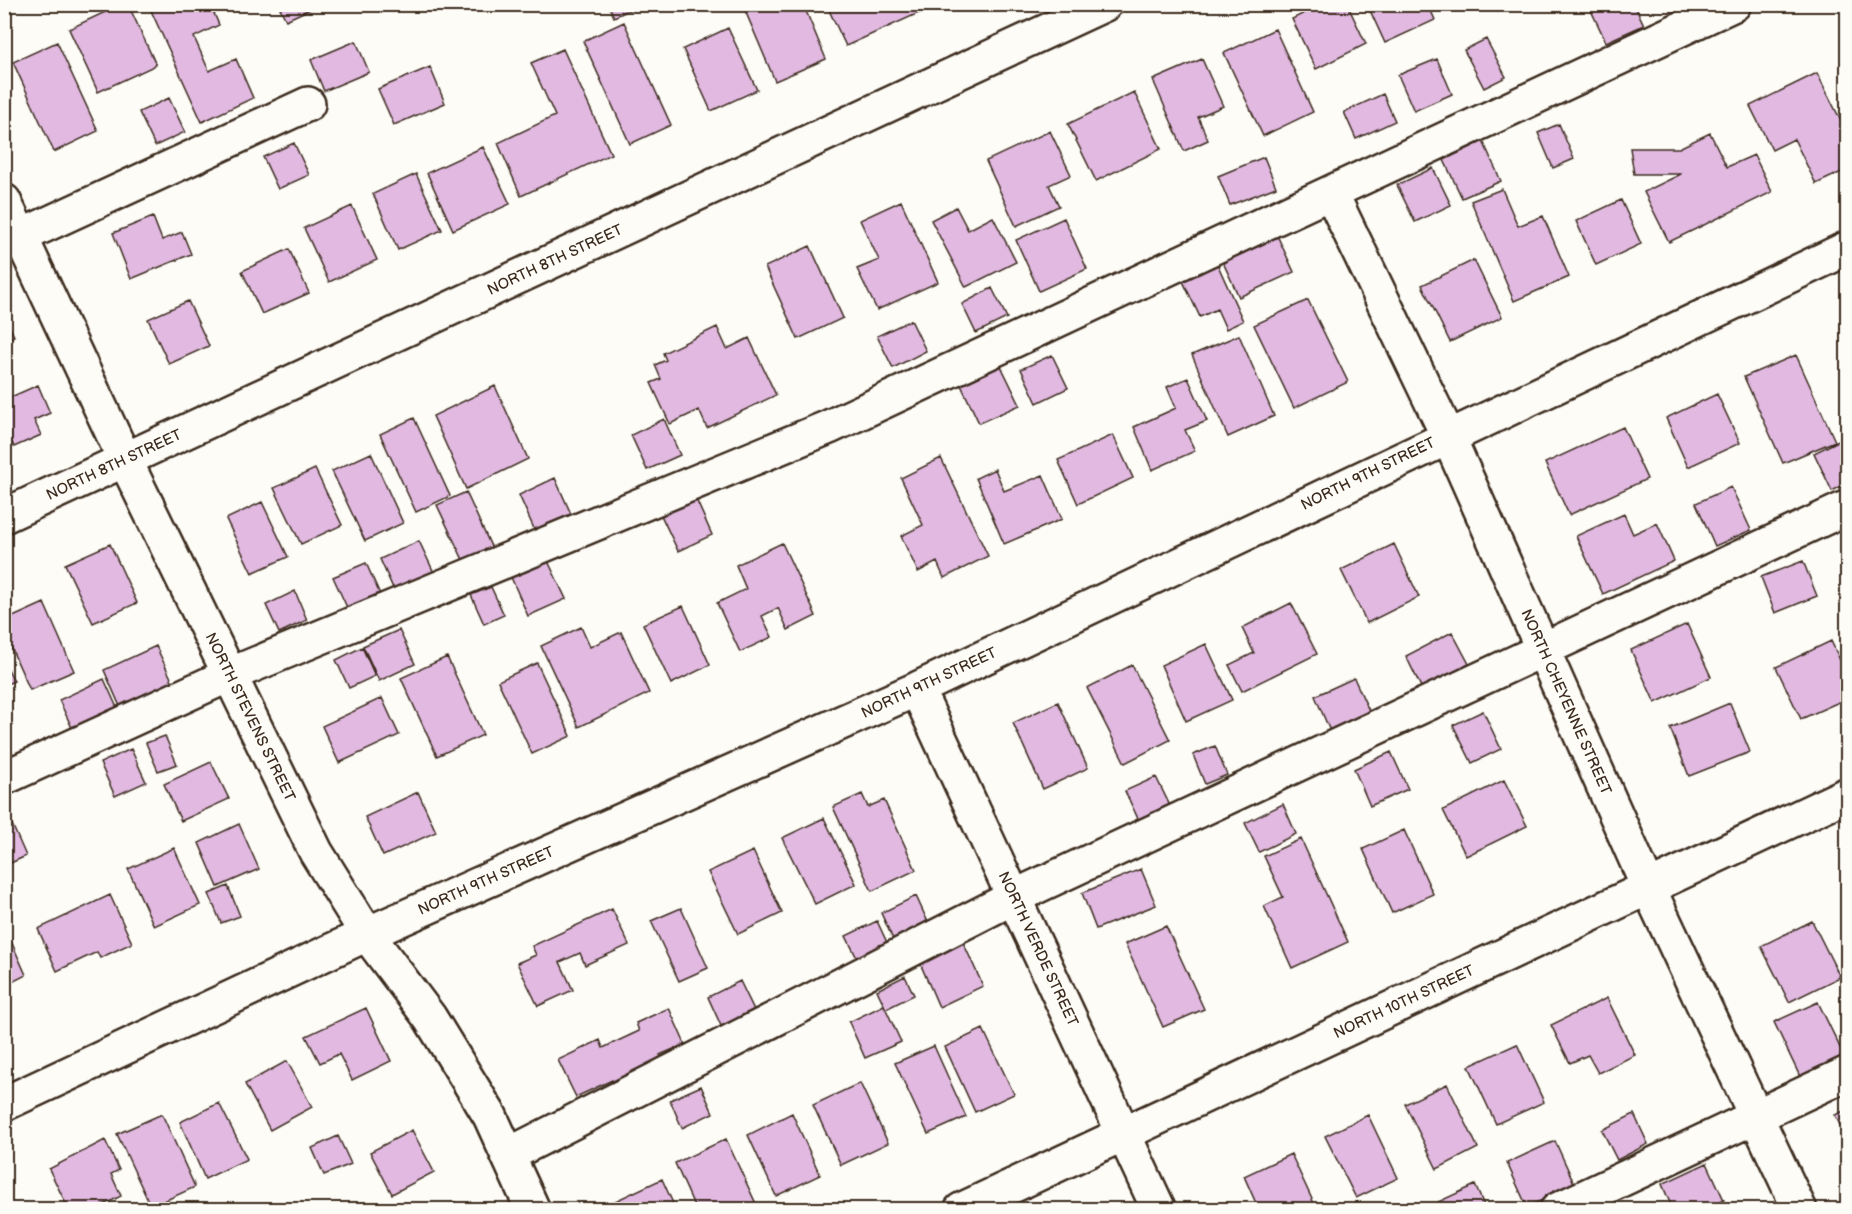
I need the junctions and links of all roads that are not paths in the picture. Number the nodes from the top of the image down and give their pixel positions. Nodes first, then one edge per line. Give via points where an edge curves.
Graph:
1 (1105, 4) edge
2 (1734, 4) edge
3 (308, 104) dead end
4 (1332, 195) junction
5 (4, 201) edge
6 (13, 240) edge
7 (1848, 248) edge
8 (1448, 436) junction
9 (125, 460) junction
10 (1848, 507) edge
11 (4, 516) edge
12 (1543, 649) junction
13 (229, 675) junction
14 (917, 689) junction
15 (4, 778) edge
16 (1848, 794) edge
17 (1649, 889) junction
18 (1014, 897) junction
19 (367, 934) junction
20 (1848, 1073) edge
21 (4, 1104) edge
22 (1756, 1116) junction
23 (1123, 1133) junction
24 (508, 1155) junction
25 (533, 1209) edge
26 (961, 1209) edge
27 (1159, 1209) edge
28 (1557, 1209) edge
29 (1800, 1209) edge

1 - 9 street, NORTH 8TH STREET
2 - 4 street
3 - 6 street
4 - 8 street, NORTH CHEYENNE STREET
4 - 13 street via 829,427
5 - 6 street, NORTH STEVENS STREET
6 - 9 street, NORTH STEVENS STREET
7 - 8 street, NORTH 9TH STREET
8 - 12 street, NORTH CHEYENNE STREET
8 - 14 street, NORTH 9TH STREET
9 - 11 street, NORTH 8TH STREET
9 - 13 street, NORTH STEVENS STREET
10 - 12 street
12 - 17 street, NORTH CHEYENNE STREET
12 - 18 street
13 - 15 street
13 - 19 street, NORTH STEVENS STREET via 316,852
14 - 18 street, NORTH VERDE STREET
14 - 19 street, NORTH 9TH STREET
16 - 17 street, NORTH 10TH STREET
17 - 22 street, NORTH CHEYENNE STREET
17 - 23 street, NORTH 10TH STREET
18 - 23 street, NORTH VERDE STREET
18 - 24 street
19 - 21 street, NORTH 9TH STREET
19 - 24 street, NORTH STEVENS STREET via 430,1018 490,1116
20 - 22 street
22 - 28 street
22 - 29 street, NORTH CHEYENNE STREET
23 - 26 street, NORTH 10TH STREET
23 - 27 street, NORTH VERDE STREET
24 - 25 street, NORTH STEVENS STREET

